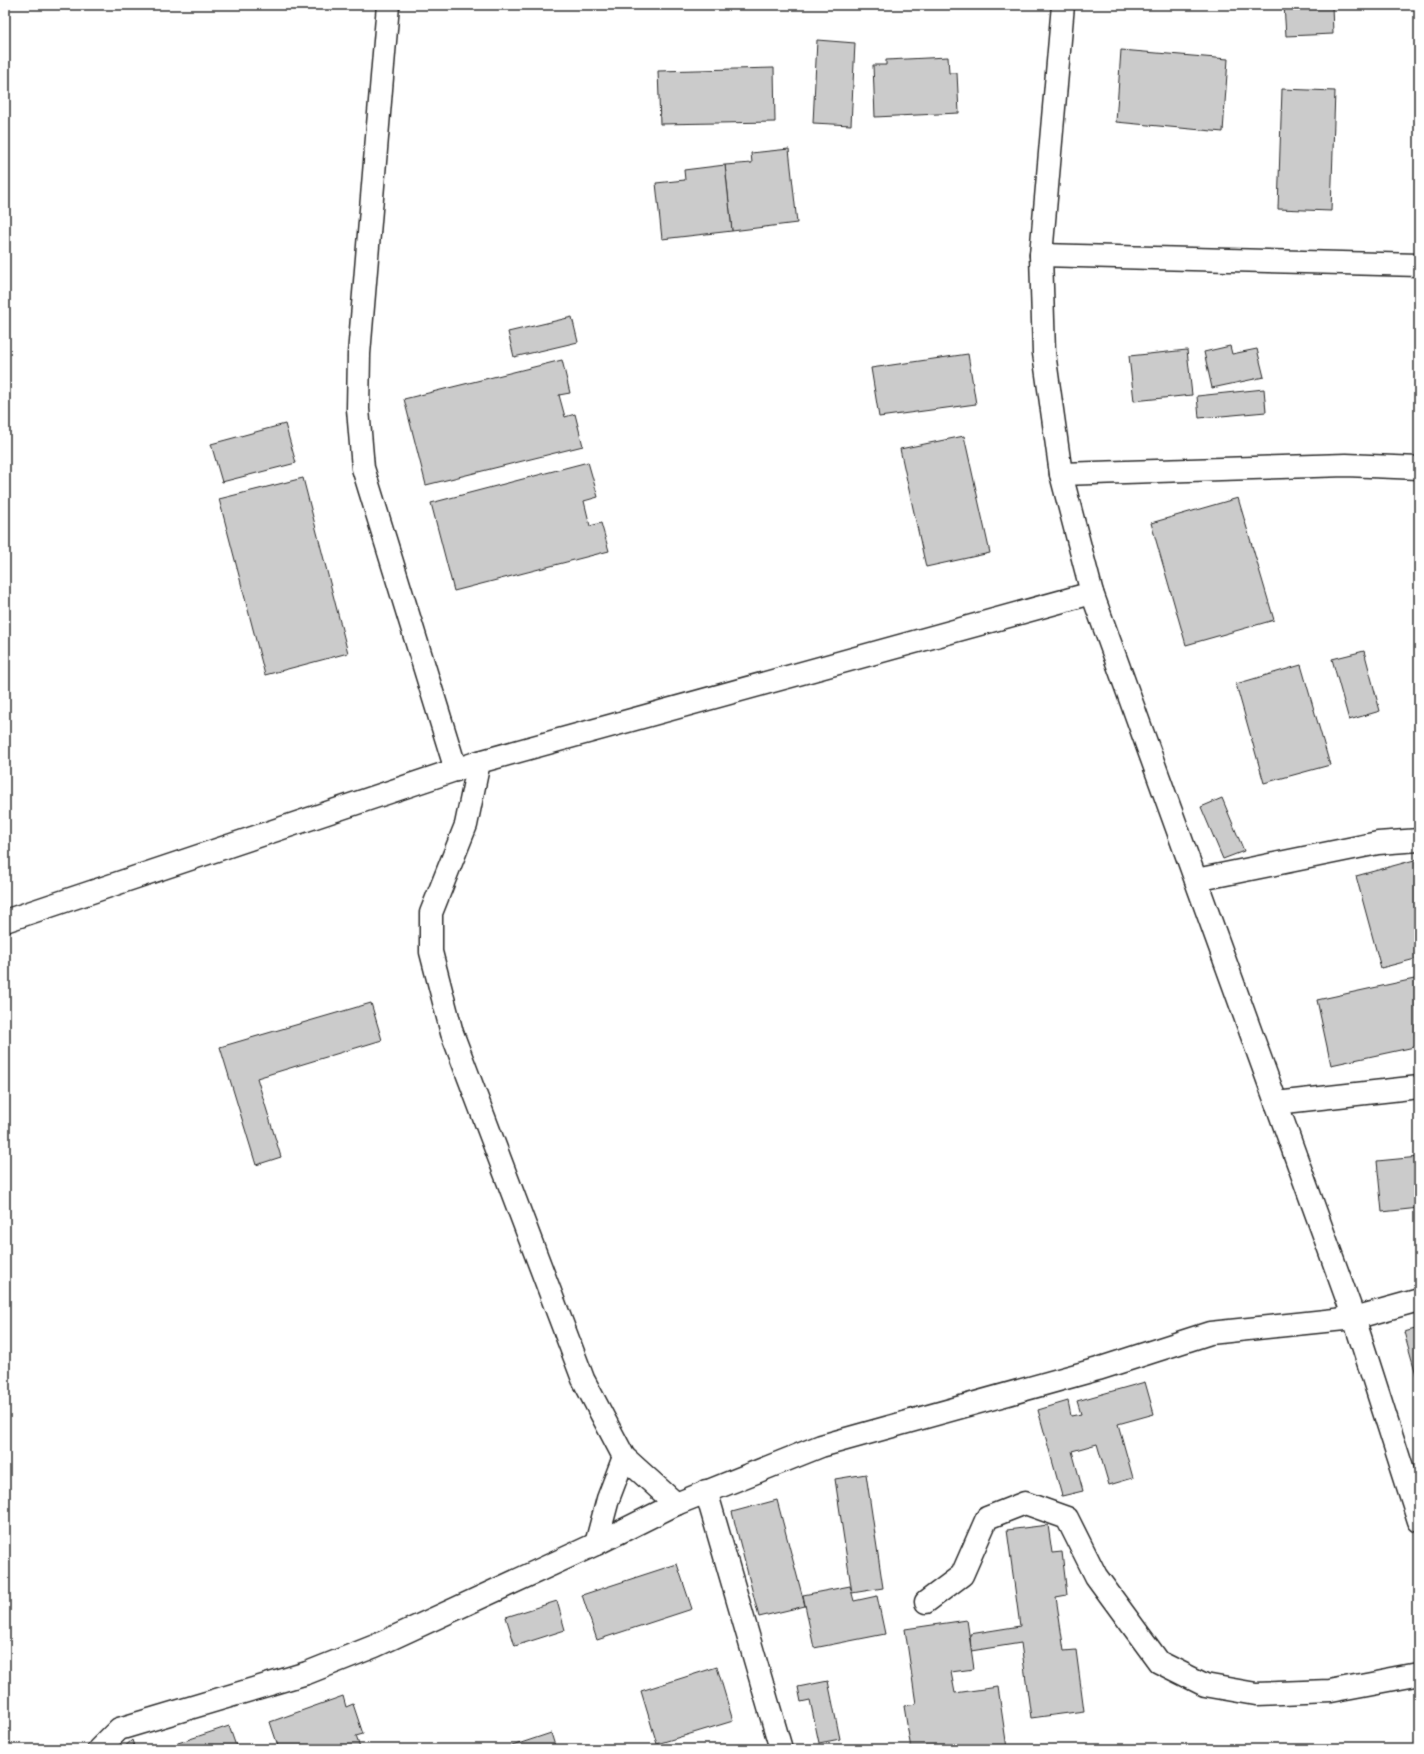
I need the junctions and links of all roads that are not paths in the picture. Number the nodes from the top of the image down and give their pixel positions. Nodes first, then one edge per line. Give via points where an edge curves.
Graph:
1 (388, 5) edge
2 (1063, 5) edge
3 (1041, 255) junction
4 (1419, 265) edge
5 (1419, 468) edge
6 (1061, 474) junction
7 (1092, 592) junction
8 (479, 762) junction
9 (456, 770) junction
10 (1419, 840) edge
11 (1196, 880) junction
12 (5, 921) edge
13 (1419, 1087) edge
14 (1276, 1103) junction
15 (1419, 1300) edge
16 (1354, 1318) junction
17 (624, 1457) junction
18 (706, 1491) junction
19 (676, 1504) junction
20 (1419, 1521) edge
21 (596, 1544) junction
22 (926, 1602) dead end
23 (1419, 1674) edge
24 (99, 1749) edge
25 (781, 1749) edge

1 - 9 street via 359,354 358,409 363,468
2 - 3 street
3 - 4 street
3 - 6 street via 1044,353
5 - 6 street via 1346,465
6 - 7 street
7 - 8 street
7 - 11 street
8 - 9 street
8 - 17 street via 466,825 432,913 431,952 452,1033 583,1379
9 - 12 street
10 - 11 street via 1378,843
11 - 14 street
13 - 14 street
14 - 16 street
15 - 16 street
16 - 18 street via 1210,1333 1098,1369 821,1446
16 - 20 street
17 - 19 street
17 - 21 street via 608,1499
18 - 19 street
18 - 25 street
19 - 21 street
21 - 24 street via 375,1646 308,1673 119,1729
22 - 23 street via 962,1575 987,1518 1025,1503 1067,1518 1096,1576 1159,1662 1205,1685 1256,1694 1329,1691

